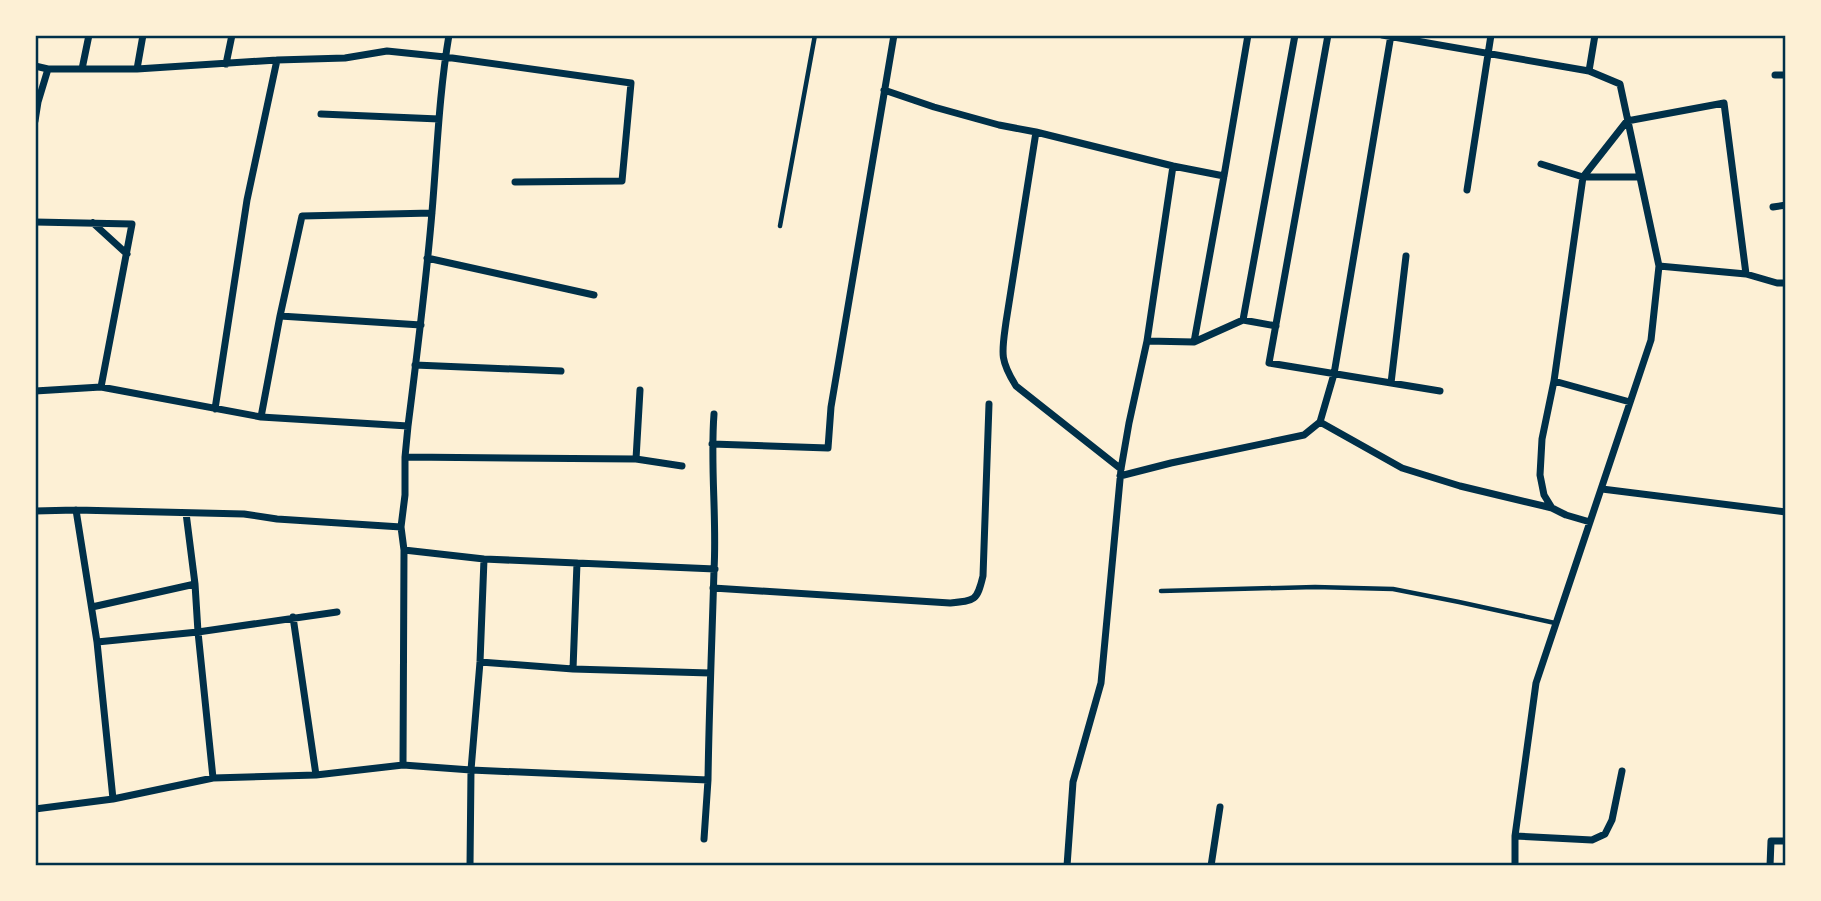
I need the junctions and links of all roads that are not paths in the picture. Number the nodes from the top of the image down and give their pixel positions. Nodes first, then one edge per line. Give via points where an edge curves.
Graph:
1 (89, 35) edge
2 (143, 35) edge
3 (232, 35) edge
4 (449, 35) edge
5 (815, 35) edge
6 (894, 35) edge
7 (1248, 35) edge
8 (1295, 35) edge
9 (1325, 35) edge
10 (1382, 35) edge
11 (1491, 35) edge
12 (1595, 35) edge
13 (1391, 36) edge
14 (1488, 54) junction
15 (445, 57) junction
16 (277, 60) junction
17 (226, 64) junction
18 (35, 66) edge
19 (48, 69) junction
20 (82, 69) junction
21 (137, 69) junction
22 (1589, 71) junction
23 (1775, 75) dead end
24 (1786, 75) edge
25 (884, 90) junction
26 (36, 102) edge
27 (321, 114) dead end
28 (439, 119) junction
29 (35, 121) edge
30 (1627, 121) junction
31 (1036, 132) junction
32 (1541, 164) dead end
33 (1173, 166) junction
34 (1224, 176) junction
35 (1583, 177) junction
36 (1639, 177) junction
37 (515, 182) dead end
38 (1467, 190) dead end
39 (1786, 205) edge
40 (1773, 207) dead end
41 (432, 213) junction
42 (35, 222) edge
43 (93, 223) junction
44 (779, 226) dead end
45 (127, 254) junction
46 (1406, 256) dead end
47 (427, 258) junction
48 (1659, 266) junction
49 (1746, 275) junction
50 (1786, 283) edge
51 (594, 295) dead end
52 (280, 316) junction
53 (1243, 320) junction
54 (421, 325) junction
55 (1276, 326) junction
56 (1147, 341) junction
57 (1194, 342) junction
58 (415, 365) junction
59 (561, 371) dead end
60 (1334, 374) junction
61 (1554, 381) junction
62 (1391, 383) junction
63 (101, 387) junction
64 (640, 390) dead end
65 (35, 391) edge
66 (1440, 391) dead end
67 (1630, 401) junction
68 (989, 404) dead end
69 (215, 409) junction
70 (714, 414) dead end
71 (261, 416) junction
72 (1320, 422) junction
73 (408, 426) junction
74 (712, 444) junction
75 (405, 457) junction
76 (636, 459) junction
77 (681, 466) dead end
78 (1121, 473) junction
79 (1602, 489) junction
80 (1552, 508) junction
81 (35, 510) edge
82 (76, 510) junction
83 (1786, 512) edge
84 (186, 513) junction
85 (1590, 522) junction
86 (401, 527) junction
87 (404, 550) junction
88 (484, 559) junction
89 (577, 563) junction
90 (715, 569) junction
91 (195, 583) junction
92 (713, 589) junction
93 (1161, 591) dead end
94 (92, 607) junction
95 (337, 612) dead end
96 (293, 618) junction
97 (1556, 623) junction
98 (198, 632) junction
99 (97, 642) junction
100 (480, 662) junction
101 (573, 669) junction
102 (710, 673) junction
103 (403, 765) junction
104 (471, 770) junction
105 (1622, 771) dead end
106 (316, 775) junction
107 (213, 778) junction
108 (709, 780) junction
109 (113, 799) junction
110 (1220, 807) dead end
111 (35, 809) edge
112 (1515, 836) junction
113 (704, 839) dead end
114 (1786, 841) edge
115 (470, 866) edge
116 (1067, 866) edge
117 (1211, 866) edge
118 (1515, 866) edge
119 (1770, 866) edge

1 - 20 street
2 - 21 street
3 - 17 street
4 - 15 street
5 - 44 lane
6 - 25 street
7 - 34 street
8 - 53 street
9 - 55 street
10 - 13 street
11 - 14 street
12 - 22 street
13 - 14 street
13 - 60 street
14 - 22 street
14 - 38 street
15 - 16 street via 387,51 345,58
15 - 28 street
15 - 37 street via 631,83 622,181
16 - 17 street
16 - 69 street via 247,200
17 - 21 street
18 - 19 street
19 - 20 street
19 - 26 street
20 - 21 street
22 - 30 street via 1620,84
23 - 24 street
25 - 31 street
25 - 74 street via 828,448
26 - 29 street
27 - 28 street
28 - 41 street
30 - 35 street
30 - 36 street
30 - 49 street via 1724,103
31 - 33 street
31 - 78 street via 1002,352 1005,370 1016,386
32 - 35 street
33 - 34 street
33 - 56 street
34 - 57 street
35 - 36 street
35 - 61 street
36 - 48 street
39 - 40 street
41 - 47 street
41 - 52 street via 302,216
42 - 43 street
43 - 45 street
43 - 45 street via 132,224
45 - 63 street
46 - 62 street
47 - 51 street
47 - 54 street
48 - 49 street
48 - 67 street via 1651,340
49 - 50 street
52 - 54 street
52 - 71 street
53 - 55 street
53 - 57 street
54 - 58 street
55 - 60 street via 1269,363
56 - 57 street
56 - 78 street
58 - 59 street
58 - 73 street
60 - 62 street
60 - 72 street
61 - 67 street
61 - 80 street via 1540,475
62 - 66 street
63 - 65 street
63 - 69 street
64 - 76 street
67 - 79 street
68 - 92 street via 984,576 979,593 970,602
69 - 71 street
70 - 74 street
71 - 73 street
72 - 78 street via 1304,435
72 - 80 street via 1402,468
73 - 75 street
74 - 90 street
75 - 76 street
75 - 86 street
76 - 77 street
78 - 116 street via 1101,683 1073,782
79 - 83 street
79 - 85 street
80 - 85 street
81 - 82 street
82 - 84 street
82 - 94 street
84 - 86 street
84 - 91 street
85 - 97 street
86 - 87 street
87 - 88 street
87 - 103 street
88 - 89 street
88 - 100 street
89 - 90 street
89 - 101 street
90 - 92 street
91 - 94 street
91 - 98 street
92 - 102 street
93 - 97 lane via 1393,589
94 - 99 street
95 - 96 street
96 - 98 street
96 - 106 street
97 - 112 street via 1536,683
98 - 99 street
98 - 107 street
99 - 109 street
100 - 101 street
100 - 104 street
101 - 102 street
102 - 108 street
103 - 104 street
103 - 106 street
104 - 108 street
104 - 115 street
105 - 112 street via 1605,834 1592,840
106 - 107 street
107 - 109 street
108 - 113 street
109 - 111 street
110 - 117 street
112 - 118 street
114 - 119 street via 1771,841

